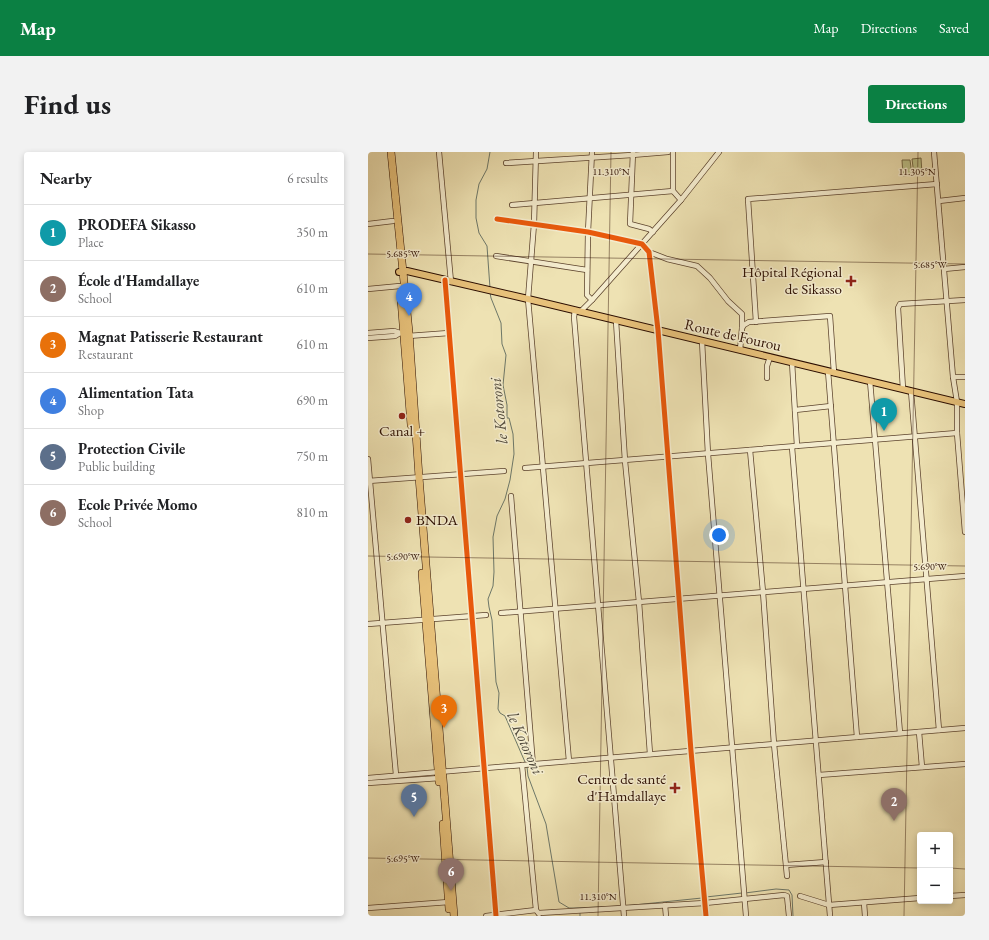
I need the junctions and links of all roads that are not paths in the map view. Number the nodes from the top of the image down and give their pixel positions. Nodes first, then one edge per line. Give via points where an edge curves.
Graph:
1 (387, 152) edge
2 (391, 152) edge
3 (439, 152) edge
4 (536, 152) edge
5 (668, 152) edge
6 (673, 152) edge
7 (719, 152) edge
8 (934, 152) edge
9 (632, 154) edge
10 (592, 155) edge
11 (536, 161) junction
12 (506, 163) dead end
13 (937, 184) junction
14 (673, 191) junction
15 (632, 194) junction
16 (590, 198) junction
17 (965, 198) edge
18 (681, 200) junction
19 (939, 201) junction
20 (534, 202) junction
21 (512, 205) dead end
22 (497, 219) dead end
23 (394, 221) junction
24 (368, 224) edge
25 (534, 224) junction
26 (588, 232) junction
27 (653, 232) junction
28 (642, 244) junction
29 (649, 252) junction
30 (496, 256) dead end
31 (531, 261) junction
32 (965, 267) edge
33 (944, 269) junction
34 (587, 270) junction
35 (401, 272) junction
36 (448, 281) junction
37 (400, 286) junction
38 (368, 289) edge
39 (528, 299) junction
40 (592, 300) junction
41 (965, 300) edge
42 (947, 301) junction
43 (577, 311) junction
44 (616, 320) junction
45 (756, 322) junction
46 (742, 328) junction
47 (658, 330) junction
48 (449, 332) junction
49 (368, 333) edge
50 (405, 334) junction
51 (368, 338) edge
52 (702, 341) junction
53 (740, 350) junction
54 (770, 357) junction
55 (792, 362) junction
56 (831, 372) junction
57 (953, 377) junction
58 (965, 377) edge
59 (767, 378) dead end
60 (870, 381) junction
61 (903, 389) junction
62 (912, 391) junction
63 (957, 402) junction
64 (965, 404) edge
65 (830, 406) junction
66 (795, 410) junction
67 (957, 433) junction
68 (915, 436) junction
69 (876, 440) junction
70 (834, 442) junction
71 (795, 446) junction
72 (750, 450) junction
73 (708, 454) junction
74 (667, 457) junction
75 (368, 459) edge
76 (625, 461) junction
77 (586, 463) junction
78 (544, 467) junction
79 (525, 468) dead end
80 (504, 471) dead end
81 (460, 474) junction
82 (417, 478) junction
83 (369, 481) edge
84 (511, 496) dead end
85 (965, 532) edge
86 (965, 576) edge
87 (927, 579) junction
88 (887, 582) junction
89 (844, 586) junction
90 (804, 589) junction
91 (763, 592) junction
92 (720, 595) junction
93 (680, 598) junction
94 (639, 602) junction
95 (598, 606) junction
96 (555, 609) junction
97 (521, 612) junction
98 (502, 613) dead end
99 (486, 615) dead end
100 (472, 616) junction
101 (428, 619) junction
102 (382, 623) junction
103 (368, 624) edge
104 (965, 728) edge
105 (939, 730) junction
106 (919, 732) junction
107 (900, 733) junction
108 (857, 737) junction
109 (816, 741) junction
110 (774, 744) junction
111 (732, 748) junction
112 (691, 751) junction
113 (650, 754) junction
114 (610, 758) junction
115 (569, 761) junction
116 (965, 764) edge
117 (522, 765) junction
118 (531, 765) junction
119 (922, 767) junction
120 (484, 768) junction
121 (396, 775) junction
122 (441, 775) junction
123 (819, 775) junction
124 (368, 778) edge
125 (368, 783) edge
126 (826, 862) junction
127 (786, 865) junction
128 (787, 876) dead end
129 (965, 894) edge
130 (800, 896) dead end
131 (953, 896) edge
132 (744, 898) junction
133 (917, 898) edge
134 (705, 900) junction
135 (449, 902) junction
136 (864, 903) junction
137 (665, 905) junction
138 (829, 905) junction
139 (623, 906) junction
140 (368, 908) edge
141 (538, 913) edge
142 (582, 913) edge
143 (450, 916) edge
144 (454, 916) edge
145 (486, 916) edge
146 (496, 916) edge
147 (624, 916) edge
148 (666, 916) edge
149 (706, 916) edge
150 (746, 916) edge
151 (789, 916) edge
152 (830, 916) edge
153 (865, 916) edge

1 - 23 highway
2 - 35 highway
3 - 36 street
4 - 11 street
5 - 9 street
6 - 14 street
7 - 18 street
8 - 13 street
9 - 10 street
9 - 15 street
10 - 11 street
10 - 16 street
11 - 12 street
11 - 20 street
13 - 19 street
13 - 45 street via 748,198
14 - 15 street
14 - 18 street
15 - 16 street
15 - 27 street via 630,224
16 - 20 street
16 - 26 street
17 - 19 street
18 - 27 street
19 - 33 street
20 - 21 street
20 - 25 street
22 - 25 street
23 - 24 street
23 - 35 highway
25 - 26 street
25 - 31 street
26 - 28 street
26 - 34 street
27 - 28 street
28 - 29 street
28 - 40 street
29 - 46 street via 697,266 742,314
29 - 47 street
30 - 31 street
31 - 34 street
31 - 39 street
32 - 33 street
33 - 42 street
34 - 40 street via 587,295
35 - 36 main road, Route de Fourou
35 - 37 highway
35 - 50 highway
36 - 39 main road, Route de Fourou
36 - 48 street
37 - 38 street
37 - 50 highway
39 - 43 main road, Route de Fourou
39 - 78 street
40 - 43 street
41 - 42 street
42 - 57 street
42 - 61 street via 900,304 898,308
43 - 44 main road, Route de Fourou
43 - 77 street via 574,317
44 - 47 main road, Route de Fourou
44 - 76 street
45 - 46 street via 744,324
45 - 56 street via 830,316
46 - 53 street
47 - 52 main road, Route de Fourou
47 - 74 street
48 - 50 street
48 - 81 street
49 - 50 street via 394,331
50 - 51 street
50 - 82 highway
52 - 53 main road, Route de Fourou
52 - 73 street
53 - 54 main road, Route de Fourou
54 - 55 main road, Route de Fourou
54 - 59 street
55 - 56 main road, Route de Fourou
55 - 66 street
56 - 60 main road, Route de Fourou
56 - 65 street
57 - 58 street
57 - 63 street
60 - 61 main road, Route de Fourou
60 - 69 street
61 - 62 main road, Route de Fourou
62 - 63 main road, Route de Fourou
62 - 68 street
63 - 64 main road, Route de Fourou
63 - 67 street
65 - 66 street
65 - 70 street
66 - 71 street
67 - 68 street
67 - 85 street
68 - 69 street
68 - 87 street
69 - 70 street
69 - 88 street
70 - 71 street
70 - 89 street
71 - 72 street
71 - 90 street
72 - 73 street
72 - 91 street
73 - 74 street
73 - 92 street
74 - 76 street
74 - 93 street
75 - 83 street
76 - 77 street
76 - 94 street
77 - 78 street
77 - 95 street
78 - 79 street
78 - 96 street
80 - 81 street
81 - 82 street
81 - 100 street
82 - 83 street
82 - 101 highway
83 - 102 street
84 - 97 street
86 - 87 street
87 - 88 street
87 - 105 street
88 - 89 street
88 - 107 street
89 - 90 street
89 - 108 street
90 - 91 street
90 - 109 street
91 - 92 street
91 - 110 street
92 - 93 street
92 - 111 street
93 - 94 street
93 - 112 street
94 - 95 street
94 - 113 street
95 - 96 street
95 - 114 street
96 - 97 street
96 - 115 street
97 - 98 street
97 - 118 street
99 - 100 street
100 - 101 street
100 - 120 street
101 - 102 street
101 - 122 highway
102 - 103 street
102 - 121 street
104 - 105 street
105 - 106 street
106 - 107 street
106 - 119 street
107 - 108 street
108 - 109 street
109 - 110 street
109 - 123 street
110 - 111 street
110 - 127 street
111 - 112 street
111 - 132 street
112 - 113 street
112 - 134 street
113 - 114 street
114 - 115 street
114 - 139 street
115 - 118 street
116 - 119 street
117 - 118 street
117 - 120 street
117 - 141 street
119 - 123 street
120 - 122 street
120 - 146 street
121 - 122 street
121 - 124 street
122 - 125 street
122 - 135 highway
122 - 144 highway
123 - 126 street
126 - 127 street
126 - 138 street
127 - 128 street
129 - 131 street
130 - 138 street
132 - 134 street
132 - 150 street
132 - 151 street via 786,895
133 - 136 street
134 - 137 street
134 - 149 street
135 - 140 street
135 - 143 highway
136 - 138 street
136 - 153 street
137 - 139 street
137 - 148 street
138 - 152 street
139 - 142 street
139 - 147 street
141 - 142 street
141 - 146 street
145 - 146 street

